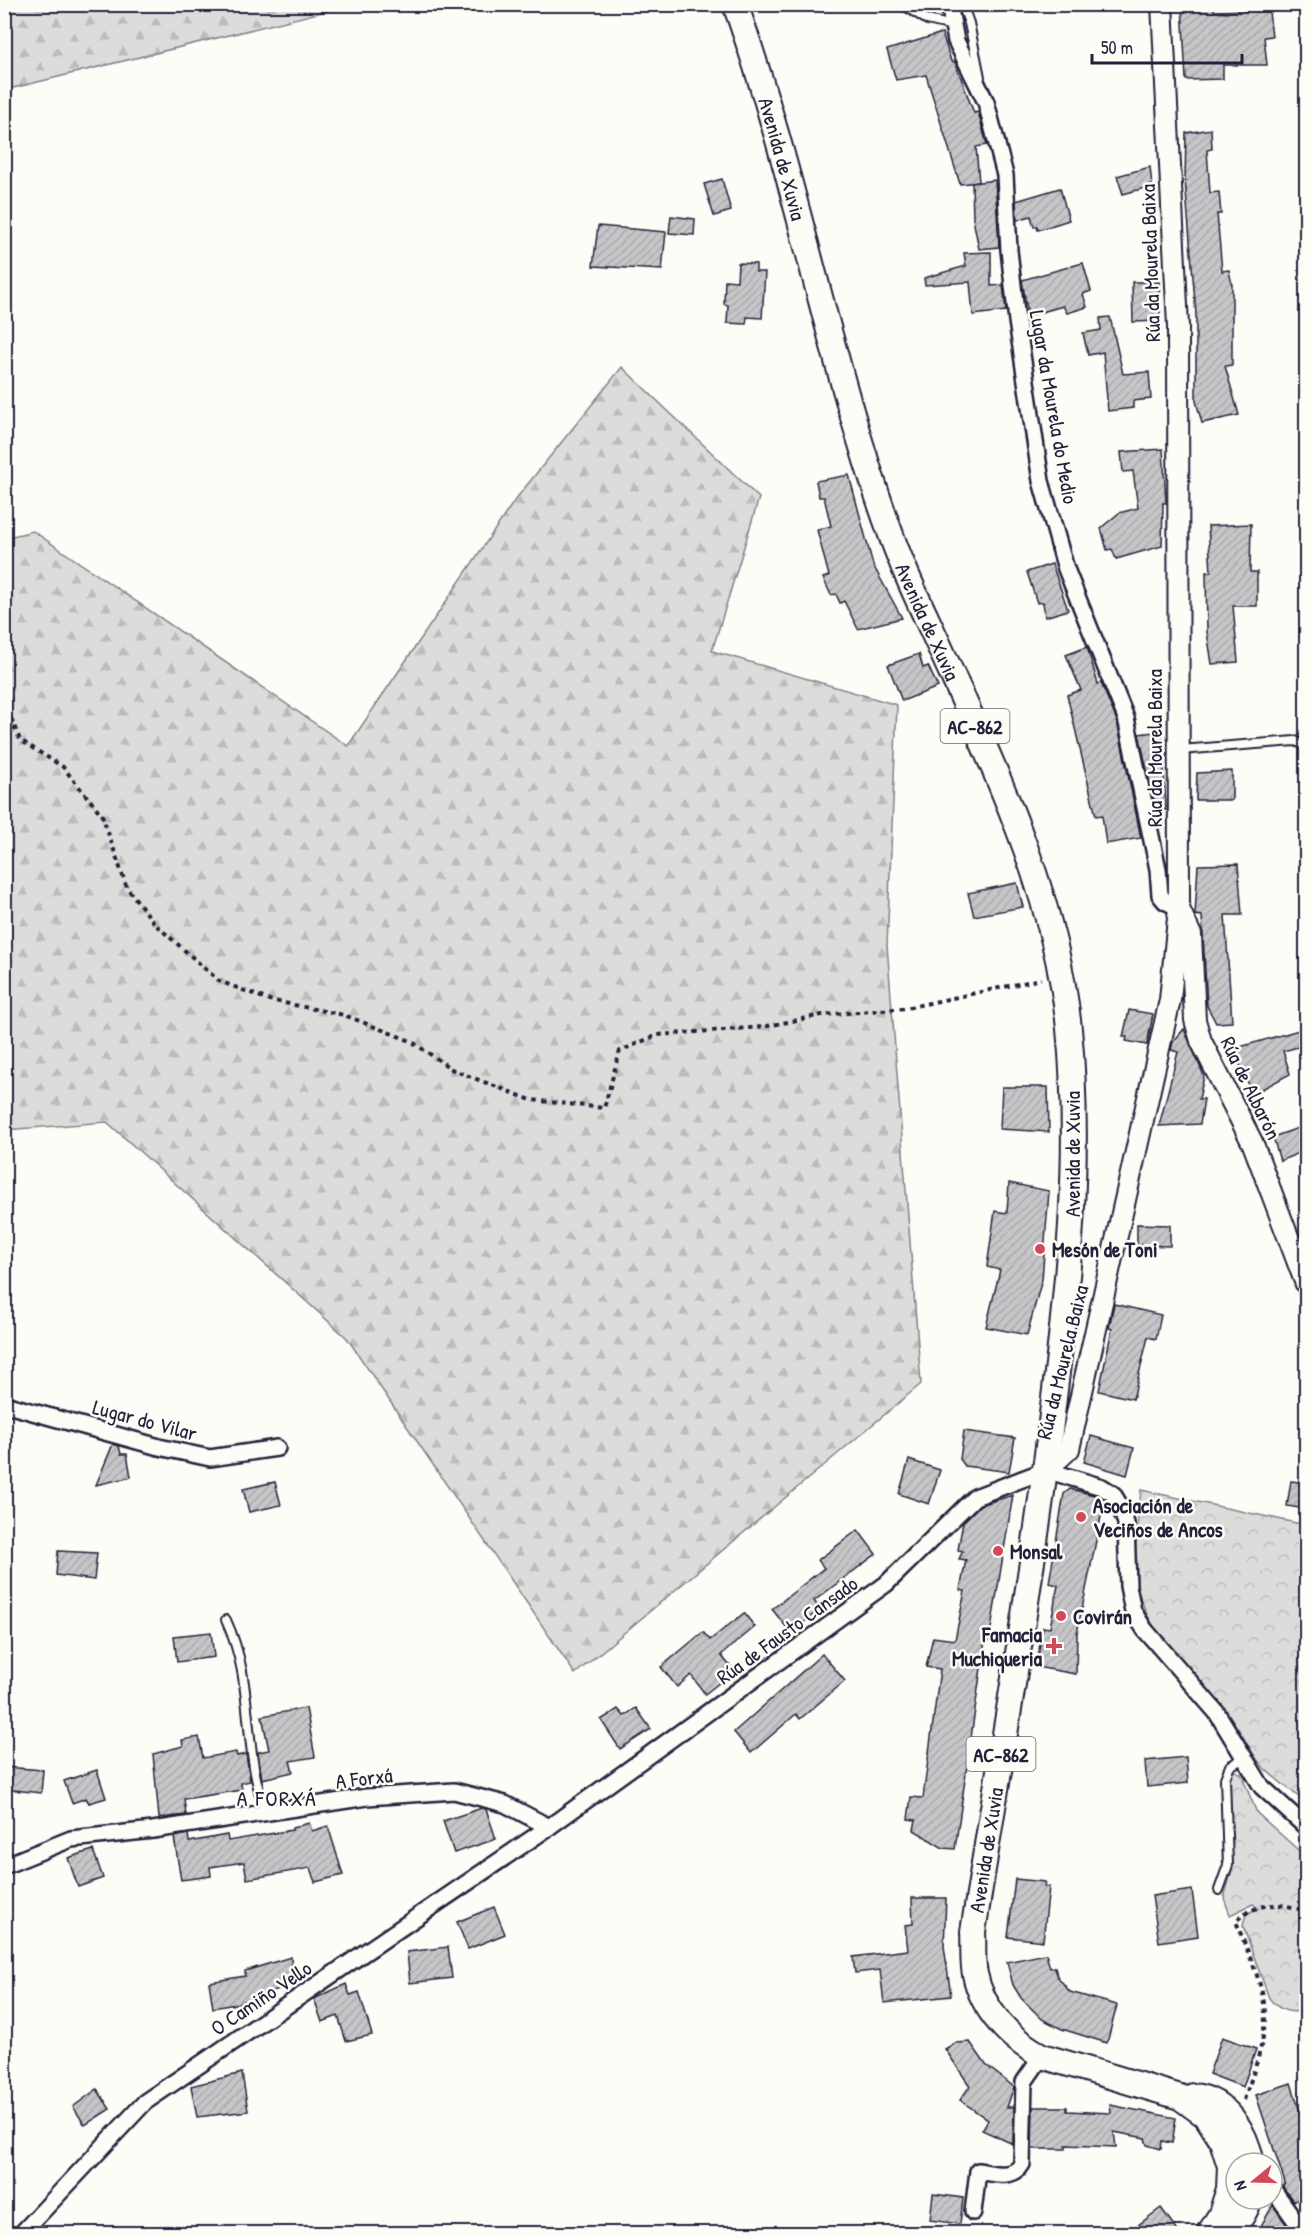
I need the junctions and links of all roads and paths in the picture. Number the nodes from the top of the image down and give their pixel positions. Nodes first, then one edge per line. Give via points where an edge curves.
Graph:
1 (735, 4) edge
2 (902, 4) edge
3 (949, 4) edge
4 (962, 4) edge
5 (1162, 4) edge
6 (953, 26) junction
7 (986, 102) junction
8 (4, 702) edge
9 (1306, 745) edge
10 (1178, 750) junction
11 (1179, 908) junction
12 (1061, 975) junction
13 (1306, 1279) edge
14 (4, 1404) edge
15 (277, 1448) dead end
16 (1046, 1470) junction
17 (226, 1620) dead end
18 (1244, 1758) junction
19 (265, 1813) junction
20 (549, 1827) junction
21 (1306, 1827) edge
22 (4, 1866) edge
23 (1219, 1890) dead end
24 (1306, 1912) edge
25 (1042, 2056) junction
26 (1180, 2097) junction
27 (1236, 2122) junction
28 (1225, 2151) edge
29 (1249, 2151) edge
30 (1224, 2205) edge
31 (1284, 2205) edge
32 (1246, 2211) edge
33 (973, 2212) dead end
34 (21, 2234) edge
35 (1209, 2234) edge
36 (1222, 2234) edge
37 (1305, 2234) edge

1 - 12 main road, Avenida de Xuvia / AC-862 via 891,535 1004,790 1044,906
2 - 6 lane via 927,20
3 - 6 street, Lugar da Mourela do Medio
4 - 7 lane
5 - 10 street, Rúa da Mourela Baixa via 1178,326
6 - 7 street, Lugar da Mourela do Medio via 956,41
7 - 11 street, Lugar da Mourela do Medio via 1005,175 1014,297 1041,481 1066,570 1126,718 1160,895
8 - 12 path via 20,740 63,767 102,815 127,888 156,925 219,981 269,1000 344,1015 411,1041 453,1070 531,1100 604,1107 620,1051 657,1035 763,1027 822,1015 906,1008
9 - 10 lane via 1296,741
10 - 11 street, Rúa da Mourela Baixa
11 - 13 street, Rúa de Albarón via 1191,934 1196,1020 1201,1041 1253,1144
11 - 16 street, Rúa da Mourela Baixa via 1170,1000 1069,1449
12 - 16 main road, Avenida de Xuvia / AC-862 via 1072,1067 1074,1185 1069,1274
14 - 15 street, Lugar do Vilar via 210,1458
16 - 18 street via 1113,1494 1126,1522 1128,1586 1133,1611 1217,1713
16 - 20 street, Rúa de Fausto Cansado via 975,1497 886,1584
16 - 25 main road, Avenida de Xuvia / AC-862 via 973,1932 975,1974 987,2007 1023,2046
17 - 19 lane via 238,1647 245,1681 254,1767
18 - 21 street via 1262,1787
18 - 23 lane via 1230,1766 1225,1778 1228,1865
19 - 20 street, A Forxá via 367,1797 454,1791 505,1804
19 - 22 street, A Forxá via 71,1839
20 - 34 street, O Camiño Vello via 145,2102
24 - 27 path via 1295,1907 1257,1906 1236,1921 1262,1994 1265,2015 1261,2049
25 - 26 main road, Avenida de Xuvia / AC-862
25 - 33 street via 1024,2082 1022,2164 1007,2175 978,2171
26 - 27 main road via 1204,2097
26 - 28 main road, Avenida de Xuvia / AC-862 via 1206,2116
27 - 29 main road
30 - 35 main road, Avenida de Xuvia / AC-862
31 - 37 street
32 - 36 main road via 1235,2226

